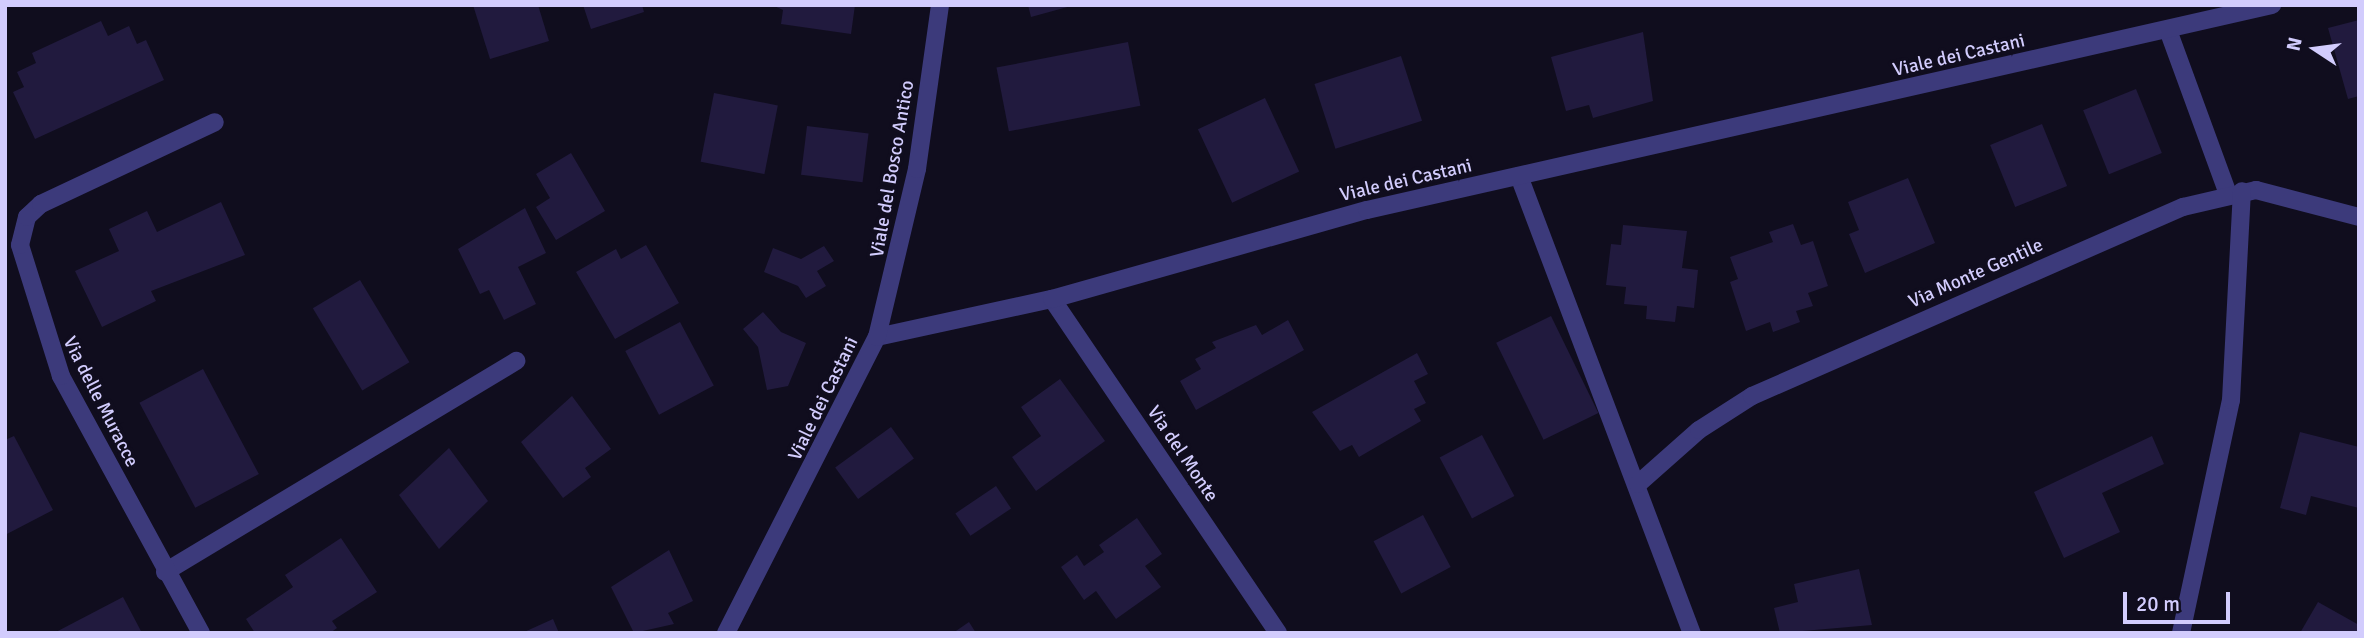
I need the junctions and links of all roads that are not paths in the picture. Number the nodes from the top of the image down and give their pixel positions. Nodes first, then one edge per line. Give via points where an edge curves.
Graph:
1 (940, 5) edge
2 (2272, 5) edge
3 (2168, 30) junction
4 (215, 122) dead end
5 (1519, 176) junction
6 (2235, 193) junction
7 (2359, 217) edge
8 (1052, 299) junction
9 (877, 337) junction
10 (516, 361) dead end
11 (1639, 484) junction
12 (165, 572) junction
13 (201, 633) edge
14 (726, 633) edge
15 (1278, 633) edge
16 (1692, 633) edge
17 (2181, 633) edge

1 - 9 street, Viale del Bosco Antico via 917,169
2 - 3 street, Viale dei Castani
3 - 5 street, Viale dei Castani
3 - 6 street
4 - 12 street, Via delle Muracce via 41,204 21,235 22,259 61,376
5 - 8 street, Viale dei Castani via 1367,210
5 - 11 street
6 - 7 street, Via Monte Gentile via 2284,193
6 - 11 street, Via Monte Gentile via 2160,216 1770,387 1699,430
6 - 17 street via 2231,400
8 - 9 street, Viale dei Castani
8 - 15 street, Via del Monte
9 - 14 street, Viale dei Castani
10 - 12 street
11 - 16 street
12 - 13 street, Via delle Muracce

